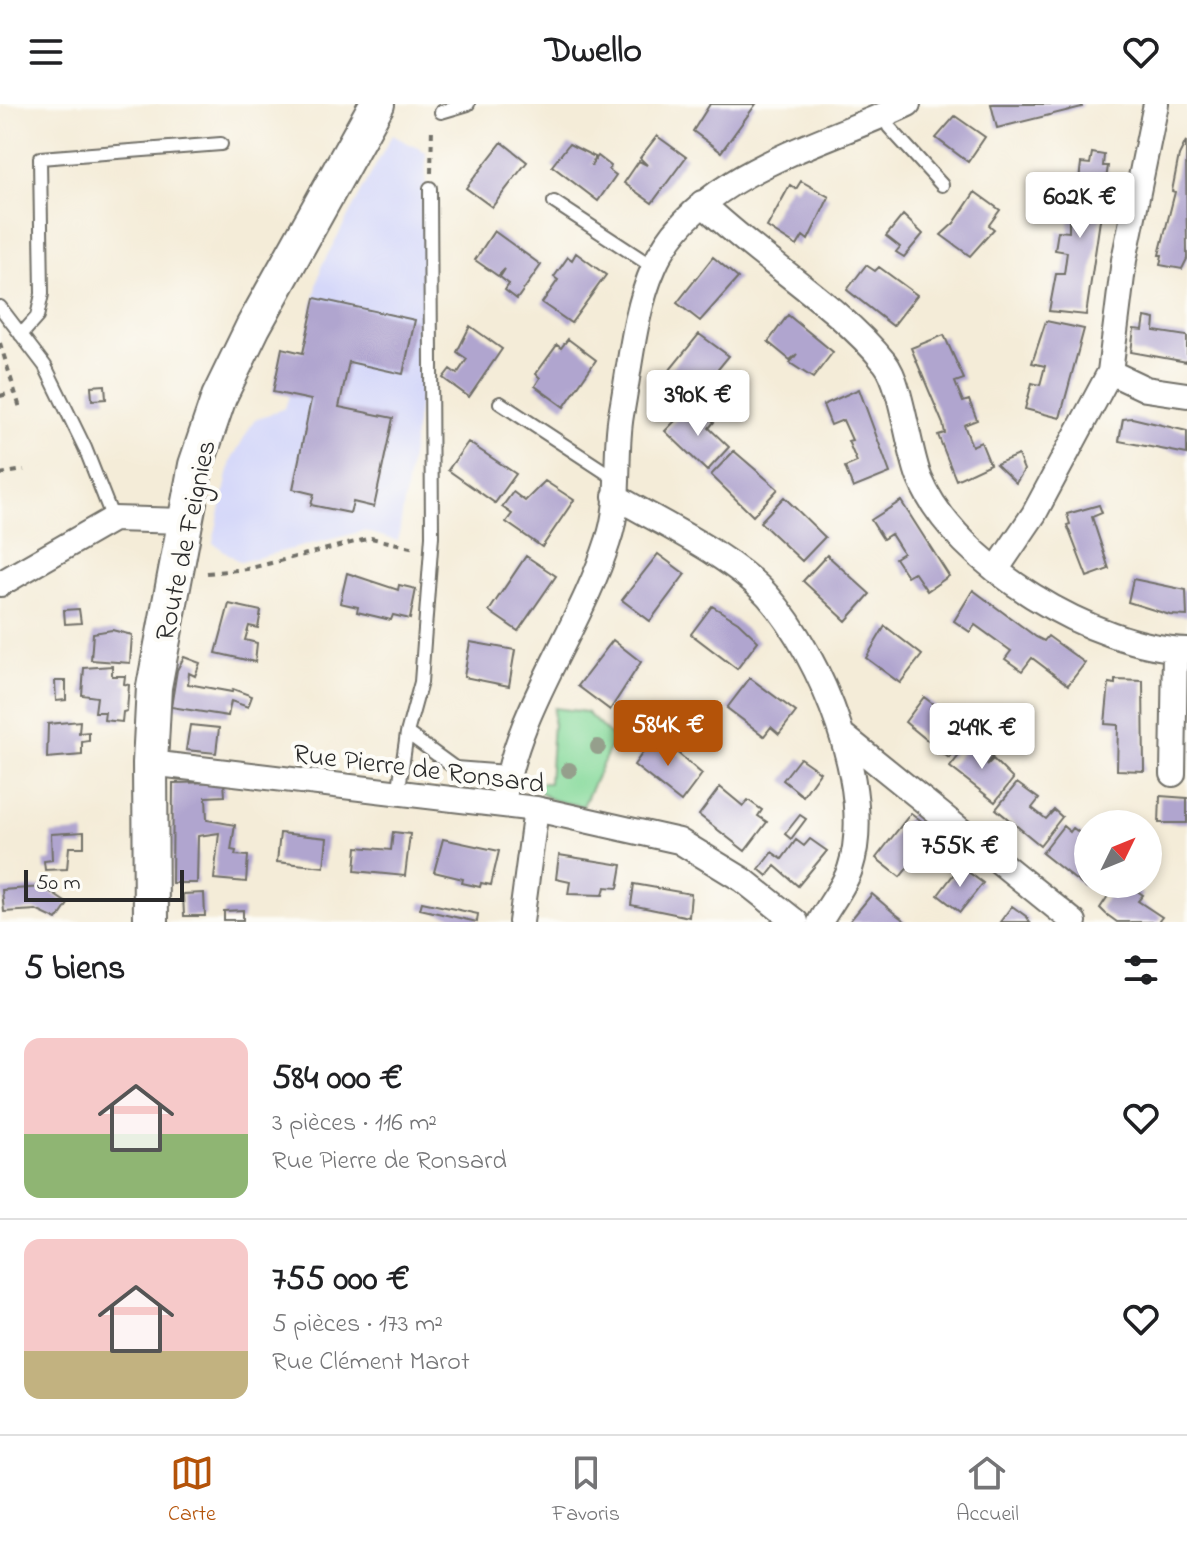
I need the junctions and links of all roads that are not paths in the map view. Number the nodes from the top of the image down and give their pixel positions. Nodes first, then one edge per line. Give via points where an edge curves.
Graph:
1 (377, 104) edge
2 (468, 104) edge
3 (908, 104) edge
4 (1156, 104) edge
5 (436, 114) road end
6 (884, 115) junction
7 (221, 144) dead end
8 (942, 185) dead end
9 (430, 188) road end
10 (554, 202) dead end
11 (702, 203) junction
12 (653, 267) junction
13 (0, 307) edge
14 (21, 335) junction
15 (1110, 372) junction
16 (1187, 395) edge
17 (500, 403) dead end
18 (615, 488) junction
19 (113, 519) junction
20 (185, 521) junction
21 (996, 570) junction
22 (0, 584) edge
23 (1181, 650) edge
24 (407, 733) junction
25 (845, 737) junction
26 (150, 763) junction
27 (507, 772) junction
28 (1173, 774) dead end
29 (398, 795) junction
30 (503, 805) junction
31 (536, 809) junction
32 (151, 922) edge
33 (521, 922) edge
34 (796, 922) edge
35 (820, 922) edge
36 (1074, 922) edge

1 - 20 street, Route de Feignies via 219,397 196,465
2 - 5 lane
3 - 6 street
4 - 15 street via 1124,260
6 - 8 lane
6 - 11 street via 755,171
7 - 14 lane via 40,158 42,294 37,317
9 - 24 lane via 430,551 421,682
10 - 12 lane
11 - 12 street via 674,230
11 - 21 street via 856,332 889,367 920,479 938,512
12 - 18 street via 619,427
13 - 14 lane
14 - 19 lane via 45,366
15 - 16 street via 1146,389
15 - 21 street via 1041,502
17 - 18 lane
18 - 25 street via 768,596 813,665
18 - 27 street via 610,538 530,707
19 - 20 street
19 - 22 street
20 - 26 street, Route de Feignies via 154,687
21 - 23 street via 1069,616
23 - 28 street
24 - 27 lane via 455,768
24 - 29 lane
25 - 35 street via 858,817 850,869
25 - 36 street
26 - 29 street, Rue Pierre de Ronsard
26 - 32 street, Route de Feignies
27 - 30 street
29 - 30 street, Rue Pierre de Ronsard
30 - 31 street, Rue Pierre de Ronsard
31 - 33 street
31 - 34 street, Rue Pierre de Ronsard via 679,841 743,880

